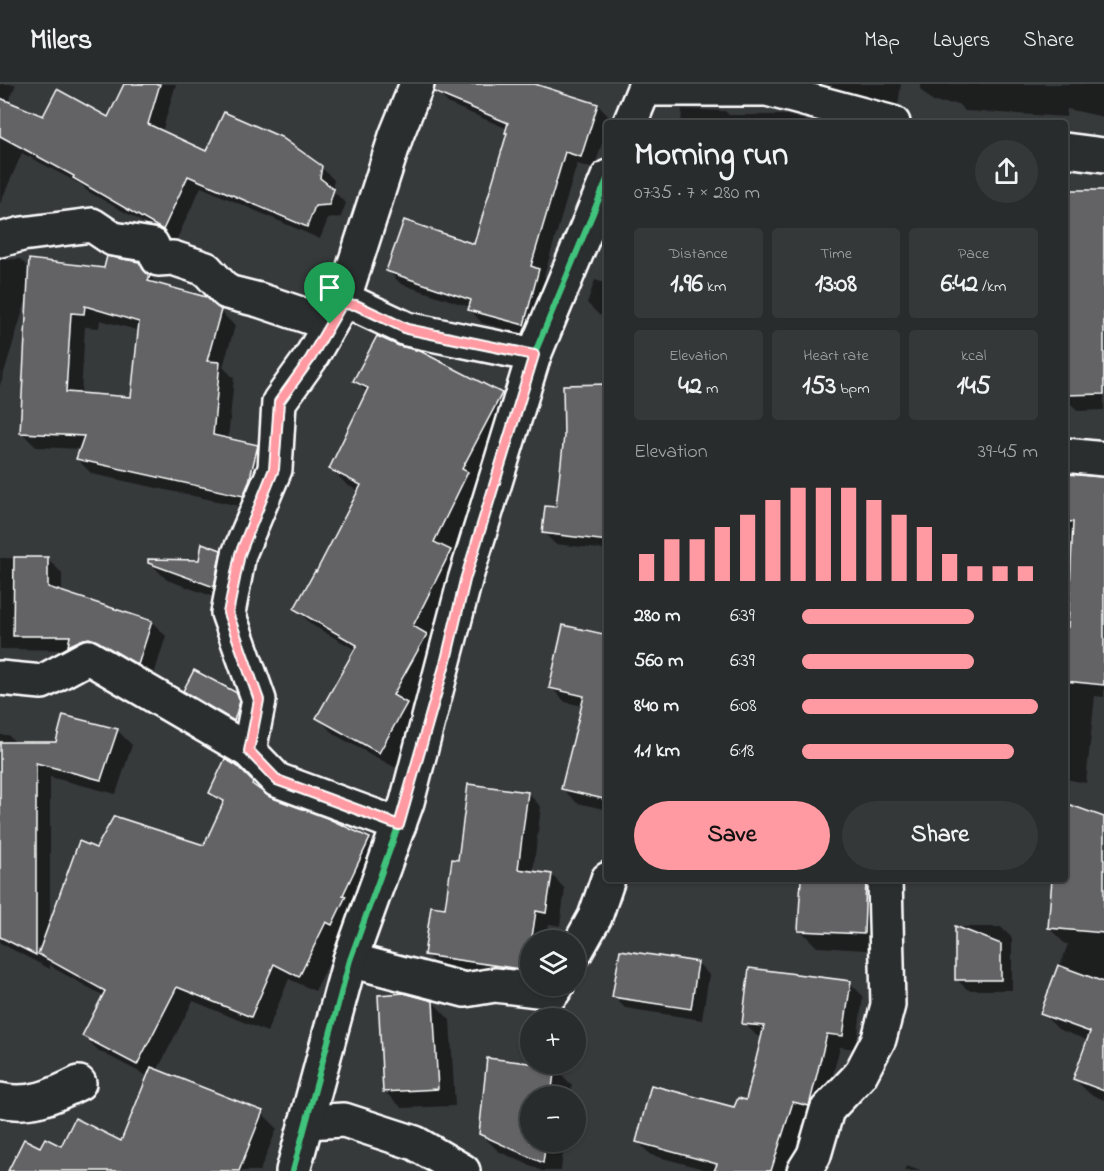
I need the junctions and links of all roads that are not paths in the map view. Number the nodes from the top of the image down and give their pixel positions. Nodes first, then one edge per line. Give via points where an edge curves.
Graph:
1 (417, 84) edge
2 (637, 86) edge
3 (767, 86) edge
4 (631, 120) edge
5 (883, 120) edge
6 (1068, 150) edge
7 (1104, 155) edge
8 (604, 187) edge
9 (0, 240) edge
10 (336, 314) junction
11 (534, 355) junction
12 (1068, 455) edge
13 (1104, 459) edge
14 (0, 678) edge
15 (249, 751) junction
16 (399, 825) junction
17 (608, 882) edge
18 (885, 882) edge
19 (586, 933) edge
20 (350, 960) junction
21 (520, 988) edge
22 (79, 1083) dead end
23 (0, 1100) edge
24 (306, 1122) junction
25 (293, 1171) edge
26 (463, 1171) edge
27 (804, 1171) edge

1 - 10 street
2 - 3 street
2 - 4 street
3 - 5 street
6 - 7 street
8 - 11 street
9 - 10 street via 92,225 113,239 152,245 158,259 173,258 206,269 227,292
10 - 11 street via 356,305 407,329
10 - 15 street via 279,402 274,469 240,554 228,613 259,700
11 - 16 street via 465,580
12 - 13 street
14 - 15 street via 42,682 88,657
15 - 16 street via 277,780
16 - 20 street
17 - 19 street
18 - 27 street via 888,1005 879,1039 860,1075 827,1110
20 - 21 street via 465,990 495,985
20 - 24 street
22 - 23 street via 31,1103
24 - 25 street
24 - 26 street via 344,1120 415,1143

